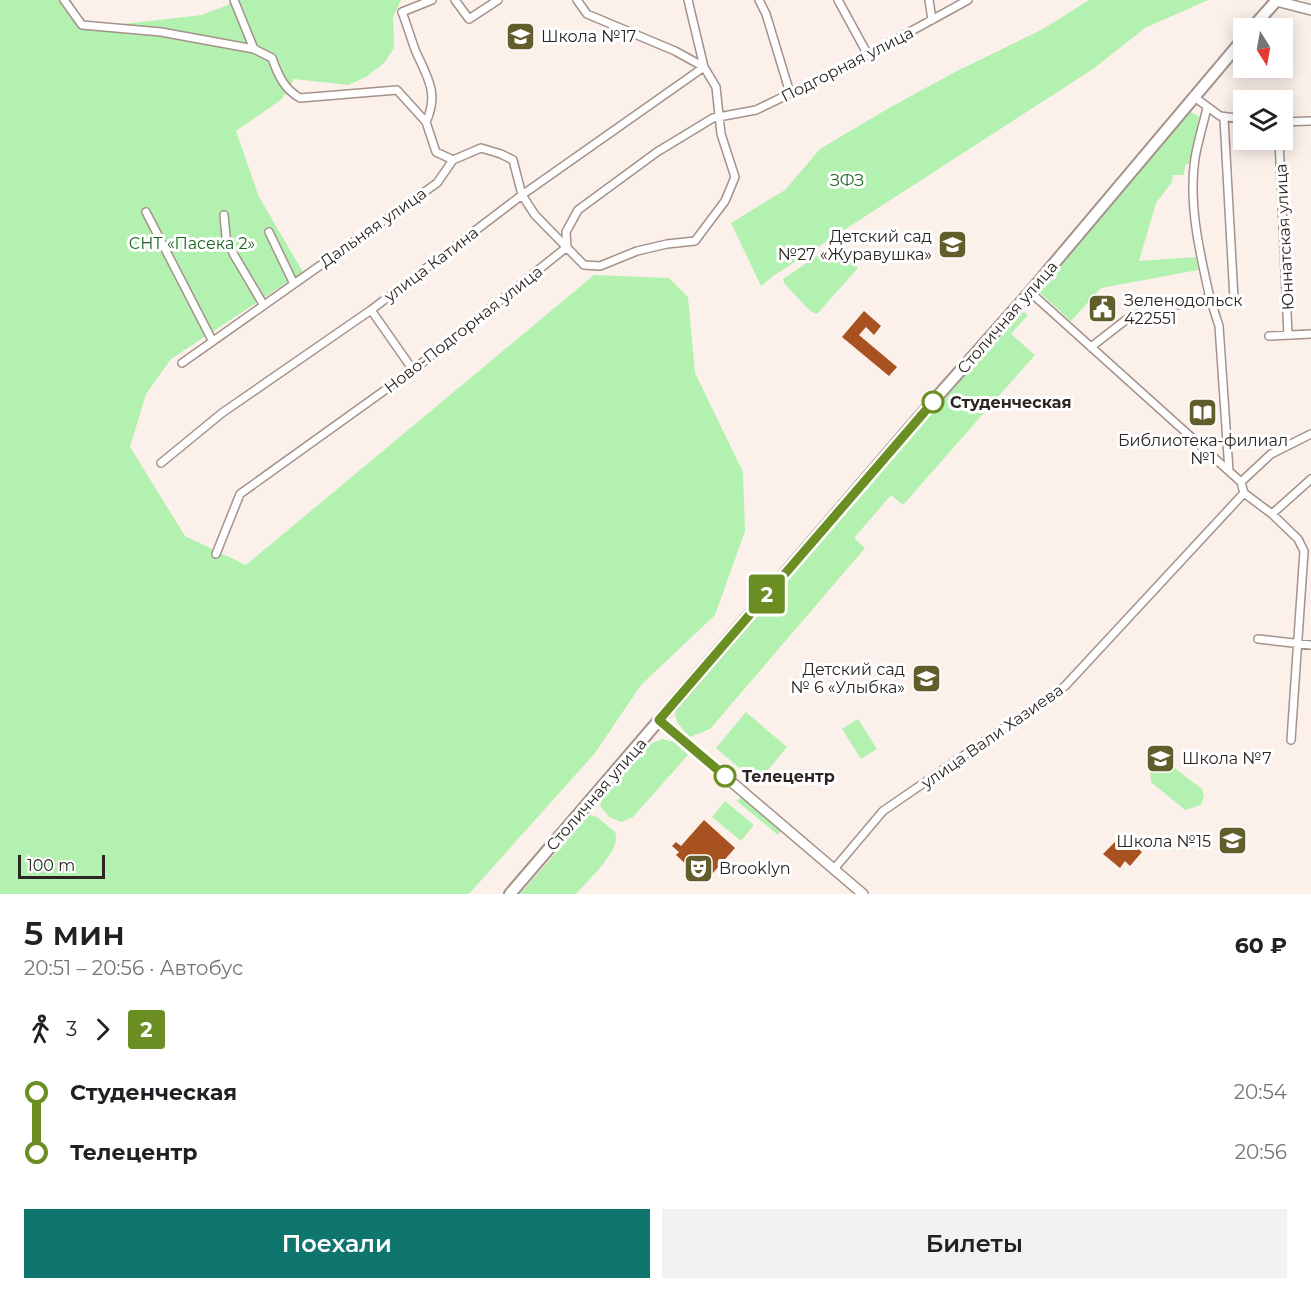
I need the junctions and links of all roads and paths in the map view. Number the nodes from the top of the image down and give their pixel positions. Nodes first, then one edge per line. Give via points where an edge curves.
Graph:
1 (64, 0) edge
2 (234, 0) edge
3 (432, 0) edge
4 (455, 0) edge
5 (498, 0) edge
6 (576, 0) edge
7 (688, 0) edge
8 (759, 0) edge
9 (838, 0) edge
10 (929, 0) edge
11 (969, 0) edge
12 (1276, 1) edge
13 (1311, 9) edge
14 (1261, 18) edge
15 (932, 20) junction
16 (254, 49) junction
17 (1233, 51) edge
18 (868, 55) junction
19 (704, 68) junction
20 (790, 93) junction
21 (1193, 96) junction
22 (1207, 108) junction
23 (720, 117) junction
24 (1224, 118) junction
25 (1233, 118) edge
26 (1311, 121) edge
27 (426, 122) junction
28 (1293, 122) edge
29 (1280, 150) edge
30 (453, 160) junction
31 (522, 195) junction
32 (146, 212) dead end
33 (224, 215) dead end
34 (268, 232) dead end
35 (567, 248) junction
36 (293, 282) junction
37 (1030, 292) junction
38 (1210, 298) junction
39 (1234, 300) dead end
40 (263, 304) junction
41 (371, 310) junction
42 (1311, 334) edge
43 (1288, 335) junction
44 (1269, 336) dead end
45 (212, 340) junction
46 (1091, 347) junction
47 (182, 363) dead end
48 (413, 370) junction
49 (1311, 434) edge
50 (161, 463) dead end
51 (1228, 471) junction
52 (1311, 479) edge
53 (1241, 482) junction
54 (1244, 493) junction
55 (1272, 514) junction
56 (216, 554) dead end
57 (1258, 639) dead end
58 (1296, 644) junction
59 (1311, 645) edge
60 (659, 720) junction
61 (1291, 740) dead end
62 (834, 869) junction
63 (510, 894) edge
64 (863, 894) edge

1 - 16 street via 82,25 161,32
2 - 16 street
3 - 27 street via 402,12 430,80 433,108
4 - 5 street via 469,19
6 - 19 street via 587,14 675,51
7 - 19 street
8 - 20 street
9 - 18 street
10 - 15 street
11 - 15 street, Подгорная улица
12 - 13 street
12 - 14 main road
15 - 18 street, Подгорная улица
16 - 27 street via 272,58 278,77 300,98 397,90
17 - 21 main road, Столичная улица
18 - 20 street, Подгорная улица
19 - 23 street via 716,87
19 - 31 street, улица Катина
20 - 23 street, Подгорная улица via 756,110
21 - 22 street
21 - 37 main road, Столичная улица
22 - 24 street
22 - 38 street via 1195,158 1194,185 1199,251
23 - 35 street via 657,152 578,210 566,232
23 - 35 street via 721,134 735,177 725,201 695,241 637,251 600,266 584,265
24 - 25 street
24 - 39 street
26 - 28 street
27 - 30 street via 436,152
29 - 43 street, Юннатская улица
30 - 31 street via 481,148 513,160
30 - 36 street, Дальняя улица via 437,183
31 - 35 street via 535,215
31 - 41 street, улица Катина
32 - 45 street
33 - 40 street via 226,237
34 - 36 street
35 - 48 street, Ново-Подгорная улица
36 - 40 street, Дальняя улица
37 - 46 street
37 - 60 main road, Столичная улица
38 - 46 street via 1142,312 1126,319
38 - 51 street via 1219,326
40 - 45 street, Дальняя улица
41 - 48 street
41 - 50 street, улица Катина via 222,413
42 - 43 street
43 - 44 street
45 - 47 street, Дальняя улица
46 - 51 street
48 - 56 street, Ново-Подгорная улица via 240,494
49 - 53 street via 1271,454
51 - 53 street
52 - 55 street
53 - 54 street
54 - 55 street
54 - 62 street, улица Вали Хазиева via 1065,686 883,811
55 - 58 street via 1298,539 1304,551
57 - 58 street
58 - 59 street
58 - 61 street
60 - 62 street
60 - 63 main road, Столичная улица
62 - 64 street

